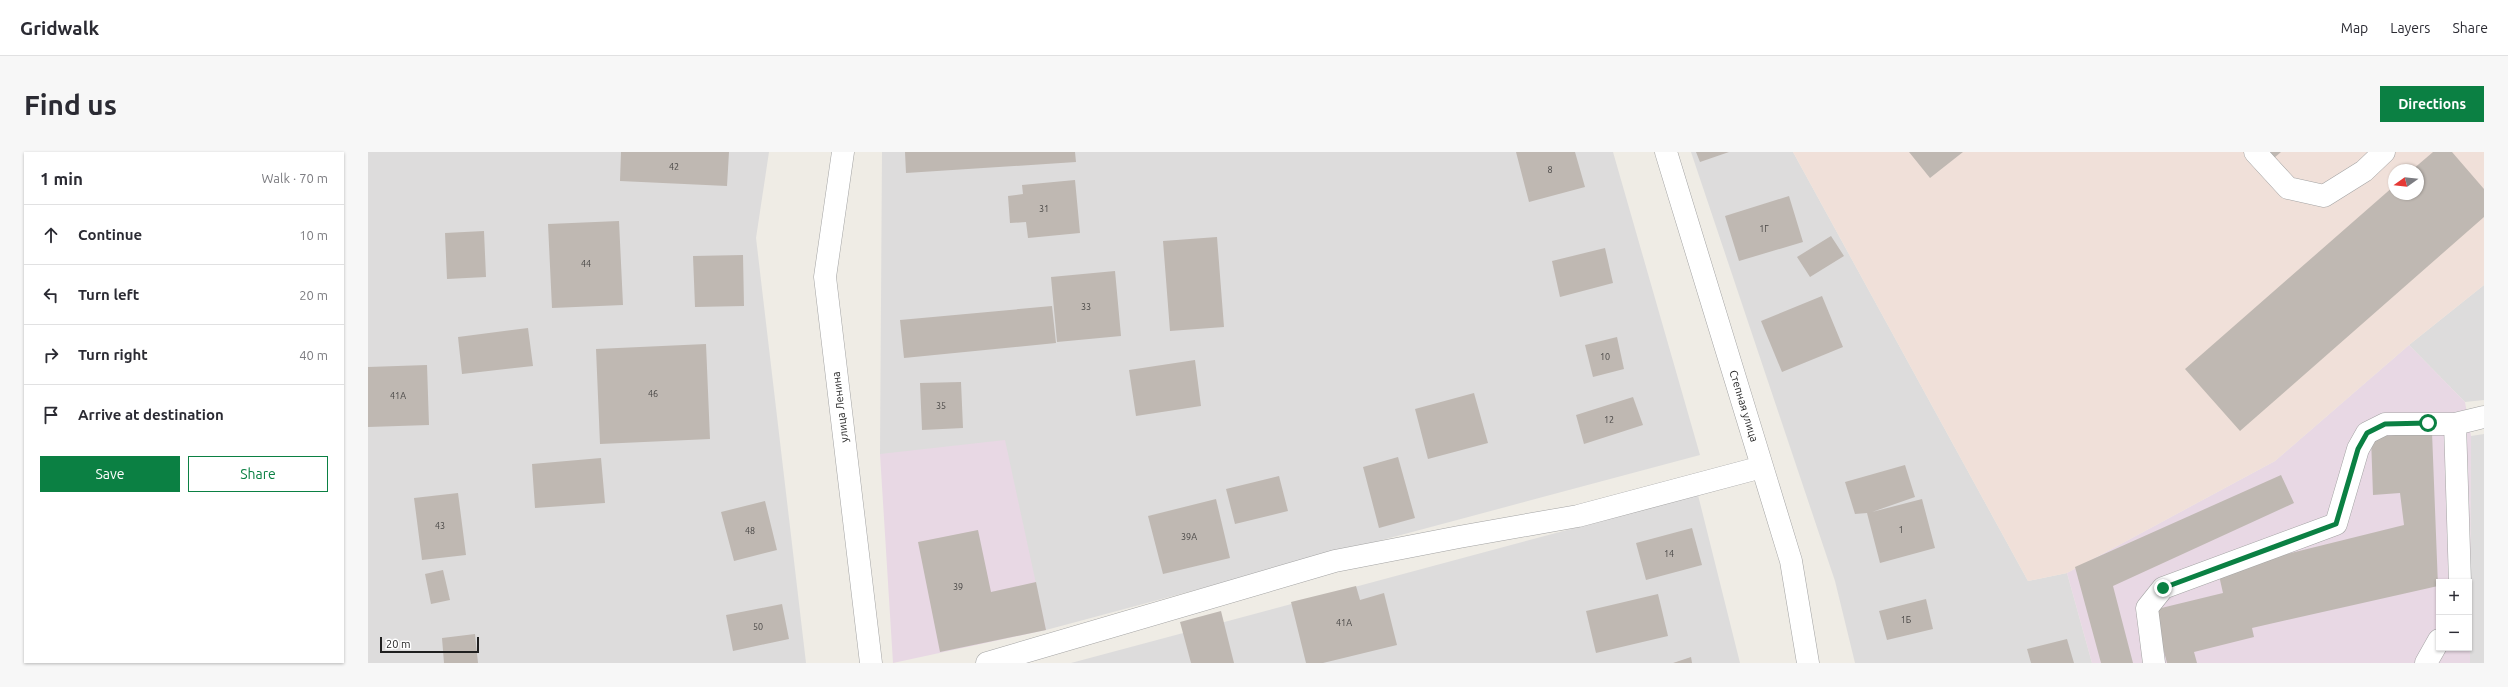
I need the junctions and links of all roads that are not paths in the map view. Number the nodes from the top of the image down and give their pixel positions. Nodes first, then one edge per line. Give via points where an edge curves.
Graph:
1 (843, 152) edge
2 (1666, 152) edge
3 (2255, 152) edge
4 (2384, 152) edge
5 (2484, 417) edge
6 (2455, 424) junction
7 (1762, 467) junction
8 (2460, 579) edge
9 (2436, 645) edge
10 (871, 663) edge
11 (987, 663) edge
12 (1808, 663) edge
13 (2154, 663) edge
14 (2426, 663) edge

1 - 10 street, улица Ленина via 825,277
2 - 7 street, Степная улица
3 - 4 street via 2288,188 2324,196 2364,171
5 - 6 street
6 - 8 street
6 - 13 street via 2385,424 2367,433 2358,449 2336,524 2163,588 2147,608
7 - 11 street via 1578,516 1459,536 1335,561
7 - 12 street, Степная улица via 1791,561
9 - 14 street

